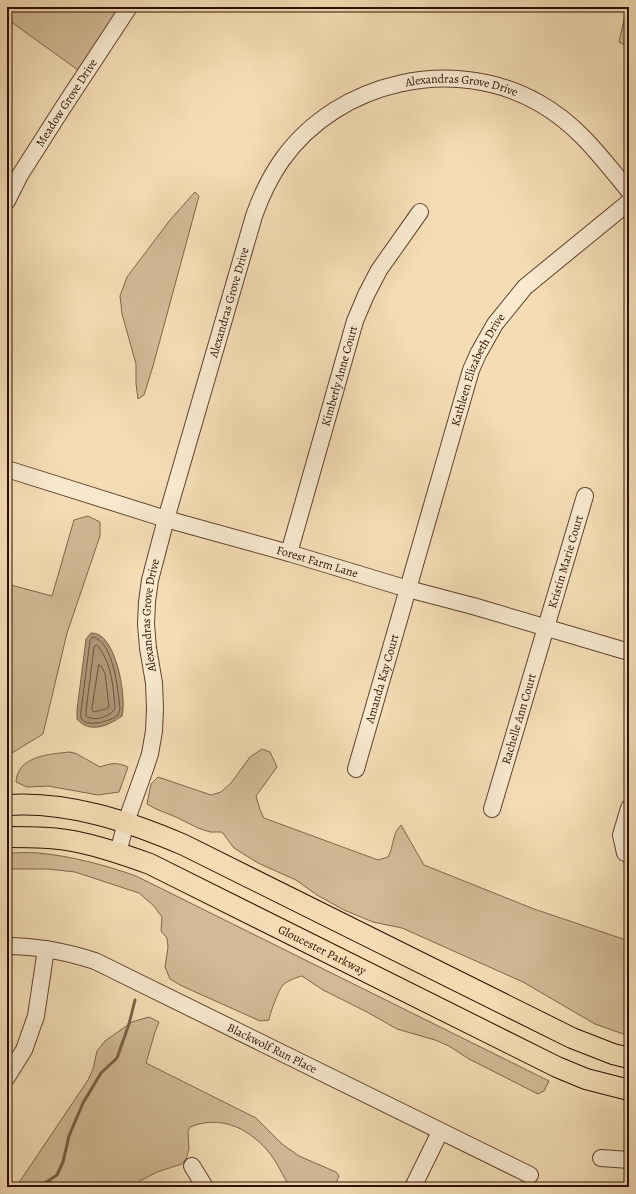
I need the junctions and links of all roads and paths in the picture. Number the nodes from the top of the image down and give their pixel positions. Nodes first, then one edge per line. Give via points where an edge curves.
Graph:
1 (130, 7) edge
2 (629, 191) edge
3 (7, 201) edge
4 (629, 202) edge
5 (420, 212) dead end
6 (7, 469) edge
7 (585, 496) dead end
8 (166, 519) junction
9 (289, 553) junction
10 (408, 589) junction
11 (545, 628) junction
12 (629, 652) edge
13 (356, 769) dead end
14 (7, 805) edge
15 (492, 808) dead end
16 (629, 808) edge
17 (126, 822) junction
18 (7, 837) edge
19 (118, 853) junction
20 (625, 853) dead end
21 (7, 946) edge
22 (46, 949) junction
23 (629, 1058) edge
24 (7, 1077) edge
25 (629, 1090) edge
26 (440, 1132) junction
27 (601, 1158) dead end
28 (629, 1160) edge
29 (192, 1166) dead end
30 (530, 1175) dead end
31 (204, 1187) edge
32 (413, 1187) edge

1 - 3 street, Meadow Grove Drive via 24,168
2 - 8 street, Alexandras Grove Drive via 589,143 568,123 538,103 494,85 452,78 409,81 367,93 329,114 312,127 283,158 262,196
4 - 10 street, Kathleen Elizabeth Drive via 525,287 486,339 471,370
5 - 9 street, Kimberly Anne Court via 379,270 355,321
6 - 8 street, Forest Farm Lane
7 - 11 street, Kristin Marie Court
8 - 9 street, Forest Farm Lane
8 - 17 street, Alexandras Grove Drive via 147,602 148,648 154,683 154,731 150,754
9 - 10 street, Forest Farm Lane
10 - 11 street, Forest Farm Lane
10 - 13 street, Amanda Kay Court
11 - 12 street, Forest Farm Lane
11 - 15 street, Rachelle Ann Court
14 - 17 main road via 56,807
16 - 20 street via 621,835
17 - 19 street, Alexandras Grove Drive
17 - 23 main road via 184,844 572,1038
18 - 19 main road, Gloucester Parkway via 80,842
19 - 25 main road, Gloucester Parkway via 150,864 557,1067 586,1079
21 - 22 street, Blackwolf Run Place
22 - 24 street via 36,1016 24,1050
22 - 26 street, Blackwolf Run Place via 95,962
26 - 30 street, Blackwolf Run Place
26 - 32 street
27 - 28 street
29 - 31 street

